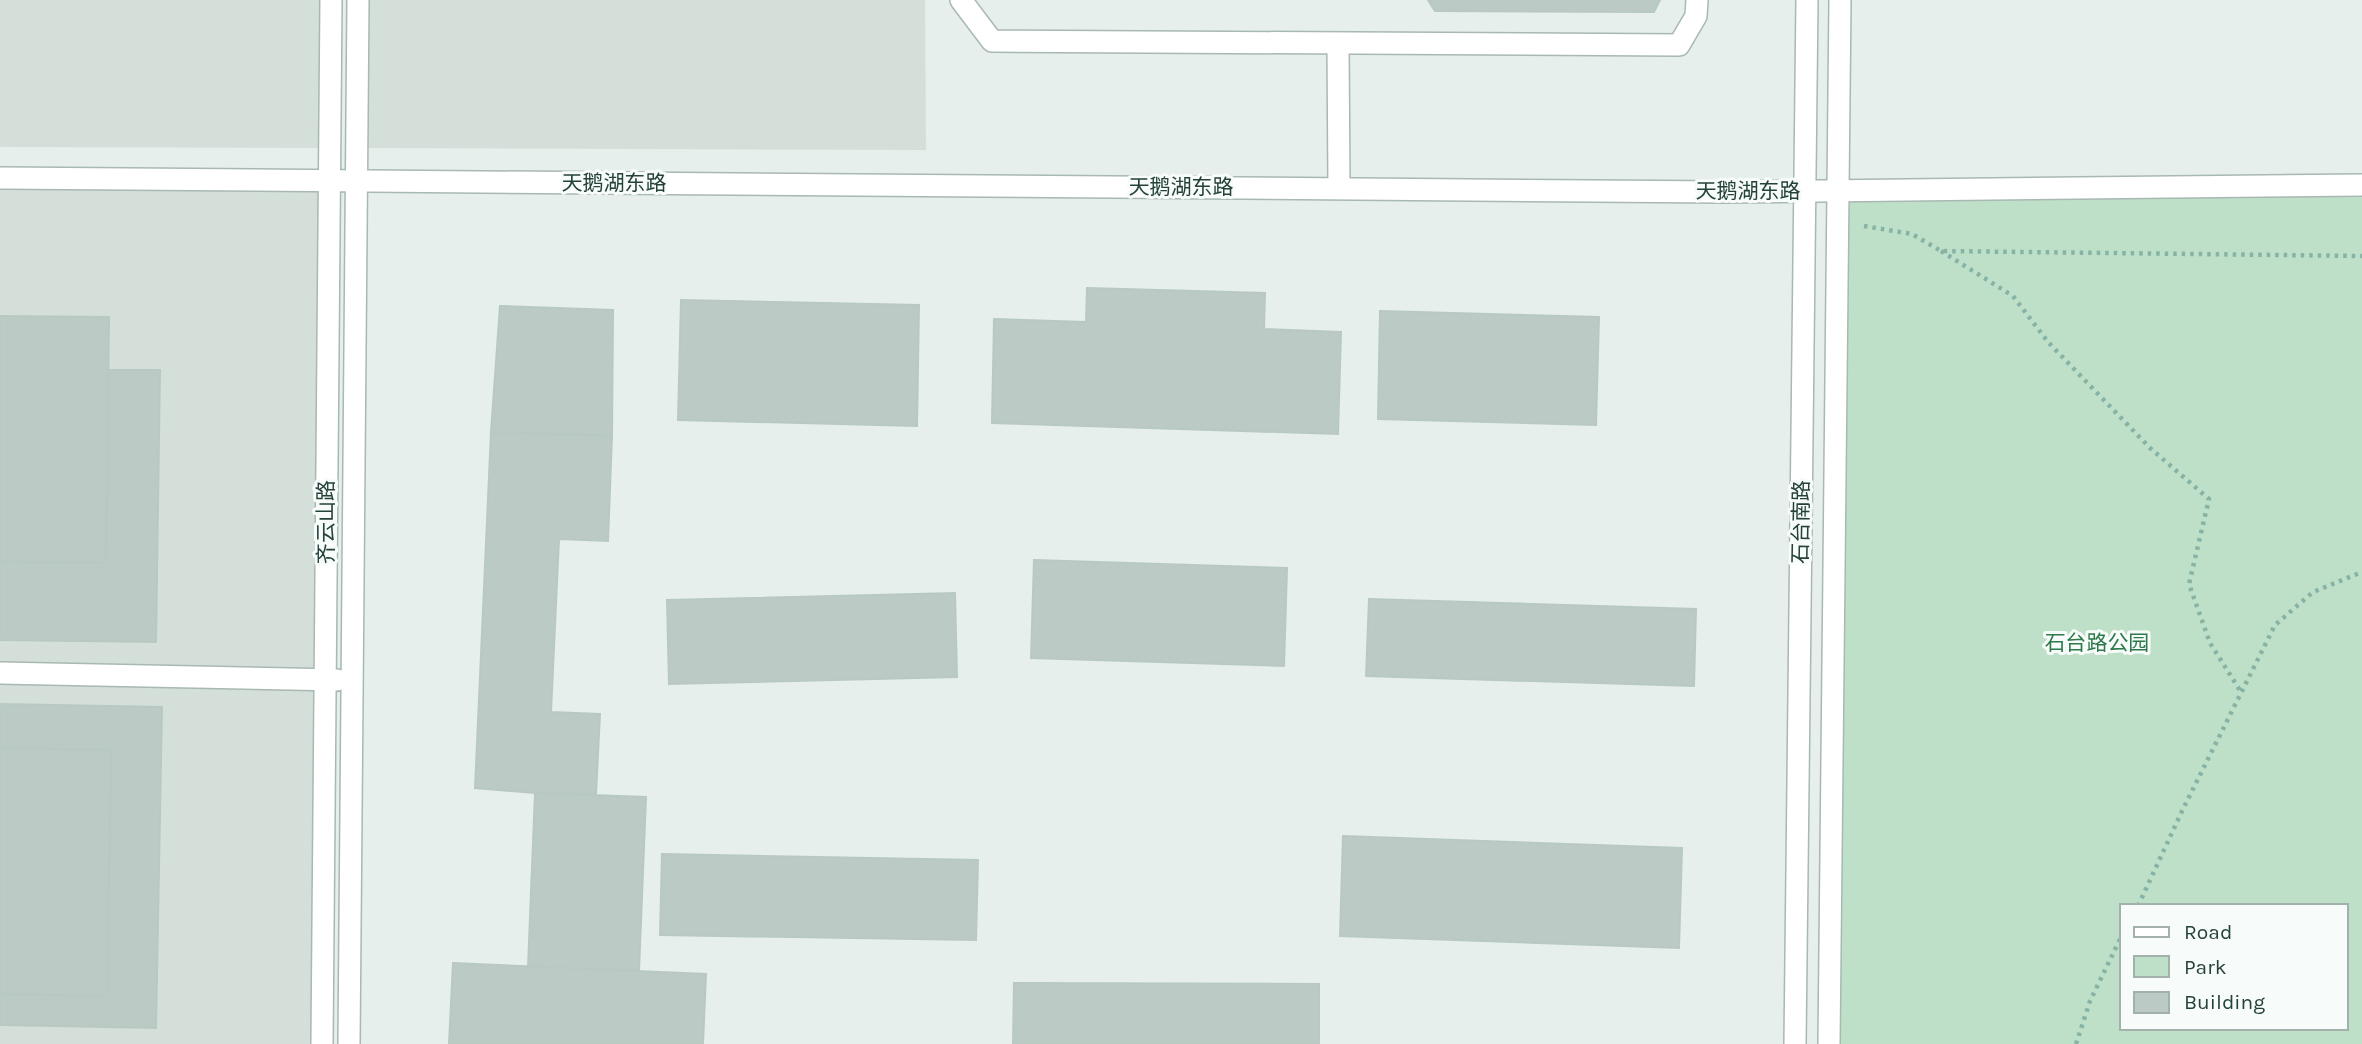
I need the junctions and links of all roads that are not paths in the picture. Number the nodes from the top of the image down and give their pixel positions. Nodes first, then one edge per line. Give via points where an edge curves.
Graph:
1 (331, 0) edge
2 (358, 0) edge
3 (961, 0) edge
4 (1697, 0) edge
5 (1807, 0) edge
6 (1840, 0) edge
7 (1338, 44) junction
8 (0, 178) edge
9 (329, 181) junction
10 (356, 181) junction
11 (2362, 185) edge
12 (1339, 188) junction
13 (1805, 190) junction
14 (1838, 190) junction
15 (0, 673) edge
16 (325, 680) junction
17 (352, 680) junction
18 (322, 1044) edge
19 (349, 1044) edge
20 (1795, 1044) edge
21 (1829, 1044) edge

1 - 9 street, 齐云山路
2 - 10 street
3 - 7 street via 992,41
4 - 7 street via 1696,16 1679,46
5 - 13 street, 石台南路
6 - 14 street, 石台南路
7 - 12 street
8 - 9 street, 天鹅湖东路
9 - 10 street, 天鹅湖东路
9 - 16 street, 齐云山路
10 - 12 street, 天鹅湖东路
10 - 17 street
11 - 14 street, 天鹅湖东路
12 - 13 street, 天鹅湖东路
13 - 14 street, 天鹅湖东路
13 - 20 street, 石台南路
14 - 21 street, 石台南路
15 - 16 street
16 - 17 street
16 - 18 street, 齐云山路
17 - 19 street

